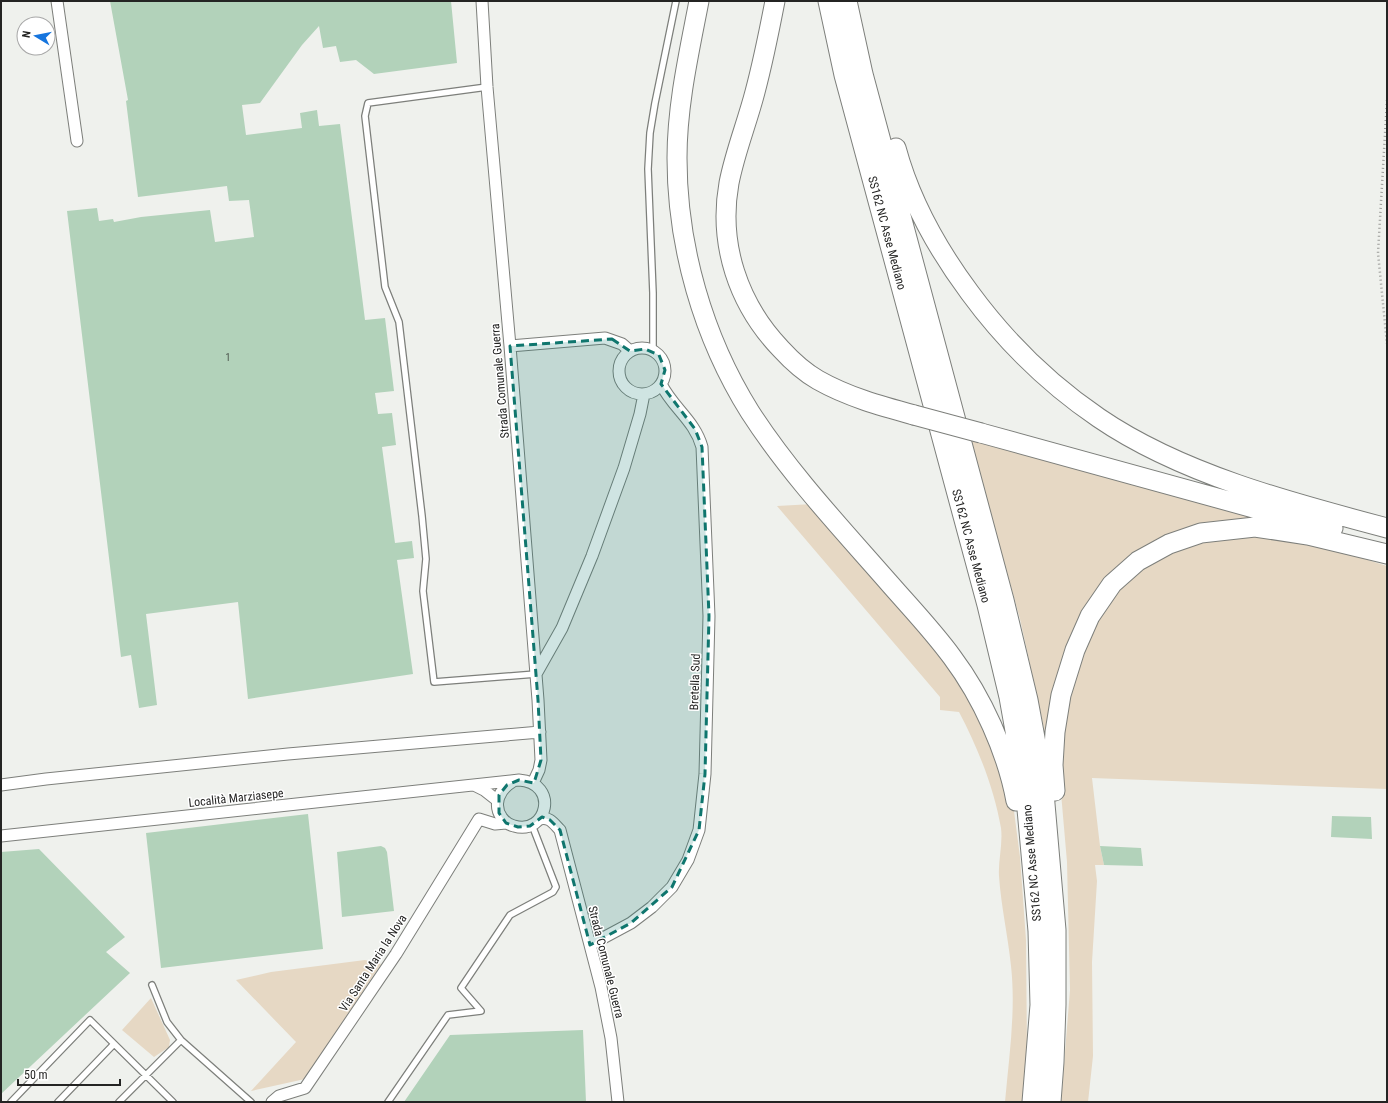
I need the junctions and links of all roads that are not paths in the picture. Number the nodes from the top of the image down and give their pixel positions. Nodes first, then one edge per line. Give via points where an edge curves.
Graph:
1 (58, 1) edge
2 (482, 1) edge
3 (676, 1) edge
4 (699, 1) edge
5 (775, 1) edge
6 (828, 1) edge
7 (847, 1) edge
8 (855, 1) edge
9 (487, 87) junction
10 (77, 141) dead end
11 (510, 346) junction
12 (653, 351) junction
13 (630, 352) junction
14 (661, 384) junction
15 (644, 394) junction
16 (1387, 528) edge
17 (1387, 542) edge
18 (1387, 554) edge
19 (536, 674) junction
20 (540, 732) junction
21 (512, 782) junction
22 (533, 783) junction
23 (1, 785) edge
24 (474, 785) junction
25 (498, 801) junction
26 (536, 822) junction
27 (506, 823) junction
28 (1, 836) edge
29 (1047, 930) junction
30 (590, 945) junction
31 (152, 985) dead end
32 (181, 1040) junction
33 (114, 1044) junction
34 (146, 1075) junction
35 (11, 1102) edge
36 (58, 1102) edge
37 (119, 1102) edge
38 (173, 1102) edge
39 (251, 1102) edge
40 (272, 1102) edge
41 (388, 1102) edge
42 (618, 1102) edge
43 (1032, 1102) edge
44 (1050, 1102) edge

1 - 10 street
2 - 9 street, Strada Comunale Guerra
3 - 12 lane via 650,134 648,169
4 - 29 highway via 684,79 677,158 682,222 700,306 727,370 750,411 776,448 826,511 929,628 971,686 990,722 1004,758
5 - 17 highway, bridge via 755,93 729,182 726,225 732,267 743,295 757,320 792,361 817,379 874,403 1290,518
6 - 29 highway, SS162 NC Asse Mediano via 844,75 985,597 1007,689
7 - 29 highway, SS162 NC Asse Mediano via 863,74 1002,592 1028,700 1043,781
8 - 16 highway via 902,172 924,218 950,267 986,315 1027,360 1100,419 1177,460 1233,483
9 - 11 street, Strada Comunale Guerra
9 - 19 lane via 368,103 365,116 385,287 399,322 422,516 426,560 423,591 434,682
11 - 13 street via 605,338 622,344
11 - 19 street, Strada Comunale Guerra
12 - 13 street via 645,348
12 - 14 street via 663,362 665,370
13 - 15 street via 621,363 620,378 628,390
14 - 15 street via 656,390
14 - 30 street, Bretella Sud via 695,429 702,446 709,616 703,803 699,830 688,860 672,887 652,907 631,922
15 - 19 street via 624,468 592,556 562,628
18 - 29 highway via 1308,535 1255,527 1201,533 1169,544 1138,561 1112,584 1090,616 1075,650 1061,695 1053,766 1060,859
19 - 20 street, Strada Comunale Guerra
20 - 22 street, Strada Comunale Guerra via 541,760
20 - 23 street via 288,754
21 - 22 street via 519,780
21 - 24 street, Località Marziasepe
21 - 25 street via 502,789
22 - 26 street via 545,800 543,813
24 - 25 street
24 - 28 street, Località Marziasepe
25 - 27 street via 499,813
26 - 27 street via 524,828
26 - 30 street, Strada Comunale Guerra via 544,818 560,830
26 - 41 lane via 556,887 553,892 510,915 461,988 481,1011 448,1015
27 - 40 street, Via Santa Maria la Nova via 495,824 478,819 396,954 305,1088 280,1096
29 - 43 highway, SS162 NC Asse Mediano
29 - 44 highway, SS162 NC Asse Mediano via 1056,1012
30 - 42 street, Strada Comunale Guerra via 602,987
31 - 32 lane via 167,1022
32 - 34 lane
32 - 39 lane
33 - 34 lane
33 - 35 lane via 90,1020
33 - 36 lane
34 - 37 lane
34 - 38 lane

